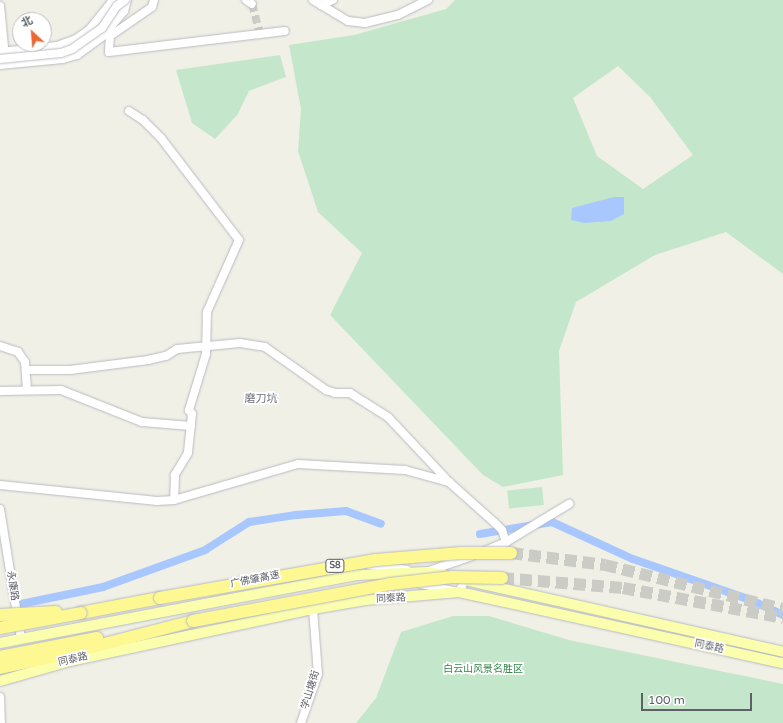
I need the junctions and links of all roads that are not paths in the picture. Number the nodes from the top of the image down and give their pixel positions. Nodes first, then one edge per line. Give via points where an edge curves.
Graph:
1 (120, 0) edge
2 (126, 0) edge
3 (154, 0) edge
4 (313, 0) edge
5 (332, 0) edge
6 (428, 0) edge
7 (321, 5) junction
8 (0, 6) edge
9 (285, 31) dead end
10 (2, 59) edge
11 (129, 112) dead end
12 (0, 346) edge
13 (207, 347) junction
14 (26, 370) junction
15 (27, 390) junction
16 (0, 391) edge
17 (191, 426) junction
18 (449, 482) junction
19 (0, 485) edge
20 (174, 500) junction
21 (569, 504) dead end
22 (0, 509) edge
23 (509, 548) junction
24 (426, 572) junction
25 (453, 577) junction
26 (502, 578) tunnel mouth
27 (465, 580) junction
28 (459, 592) junction
29 (424, 597) junction
30 (313, 609) junction
31 (81, 613) junction
32 (0, 615) edge
33 (193, 621) junction
34 (231, 626) junction
35 (0, 628) edge
36 (21, 639) junction
37 (0, 643) edge
38 (783, 652) edge
39 (0, 657) edge
40 (783, 663) edge
41 (0, 668) edge
42 (0, 681) edge
43 (0, 697) edge
44 (1, 723) edge
45 (301, 723) edge

1 - 10 street via 111,2 89,30 76,39
2 - 10 street, bridge via 117,6 102,28 72,49 61,53
3 - 9 street via 152,7 110,36 109,52
4 - 7 street
5 - 7 street
6 - 7 street via 398,16 365,23 348,21
8 - 10 street
11 - 13 street via 143,120 161,138 239,240 207,312
12 - 14 street via 18,352 25,362
13 - 14 street via 177,349 166,356 141,361 70,370
13 - 17 street via 189,410 192,414
13 - 18 street via 240,343 265,347 326,390 350,393 388,417
14 - 15 street
15 - 16 street
15 - 17 street via 61,390 142,422
17 - 20 street via 188,453 175,476
18 - 20 street via 405,470 298,464
18 - 23 street via 502,530
19 - 20 street via 157,501
21 - 23 street via 522,532
22 - 36 street, 永康路
23 - 24 street
23 - 31 highway, 广佛肇高速 / S8, bridge via 376,560
24 - 25 main road, 同泰路
24 - 29 main road via 430,588
24 - 36 main road, 同泰路 via 357,575
25 - 26 highway, bridge
25 - 27 main road, 同泰路
25 - 33 highway, bridge via 348,590
27 - 28 street
27 - 38 main road, 同泰路
28 - 29 main road, 同泰路
28 - 34 street via 418,584 368,587 273,606
28 - 40 main road, 同泰路
29 - 30 main road, 同泰路 via 365,600
30 - 34 main road, 同泰路
30 - 45 street, 学山塘街 via 318,674
31 - 32 highway, bridge via 30,612
31 - 35 highway, 广佛肇高速 / S8, bridge
33 - 39 highway
33 - 41 highway
34 - 42 main road, 同泰路 via 56,664
36 - 37 main road, 同泰路
43 - 44 street

